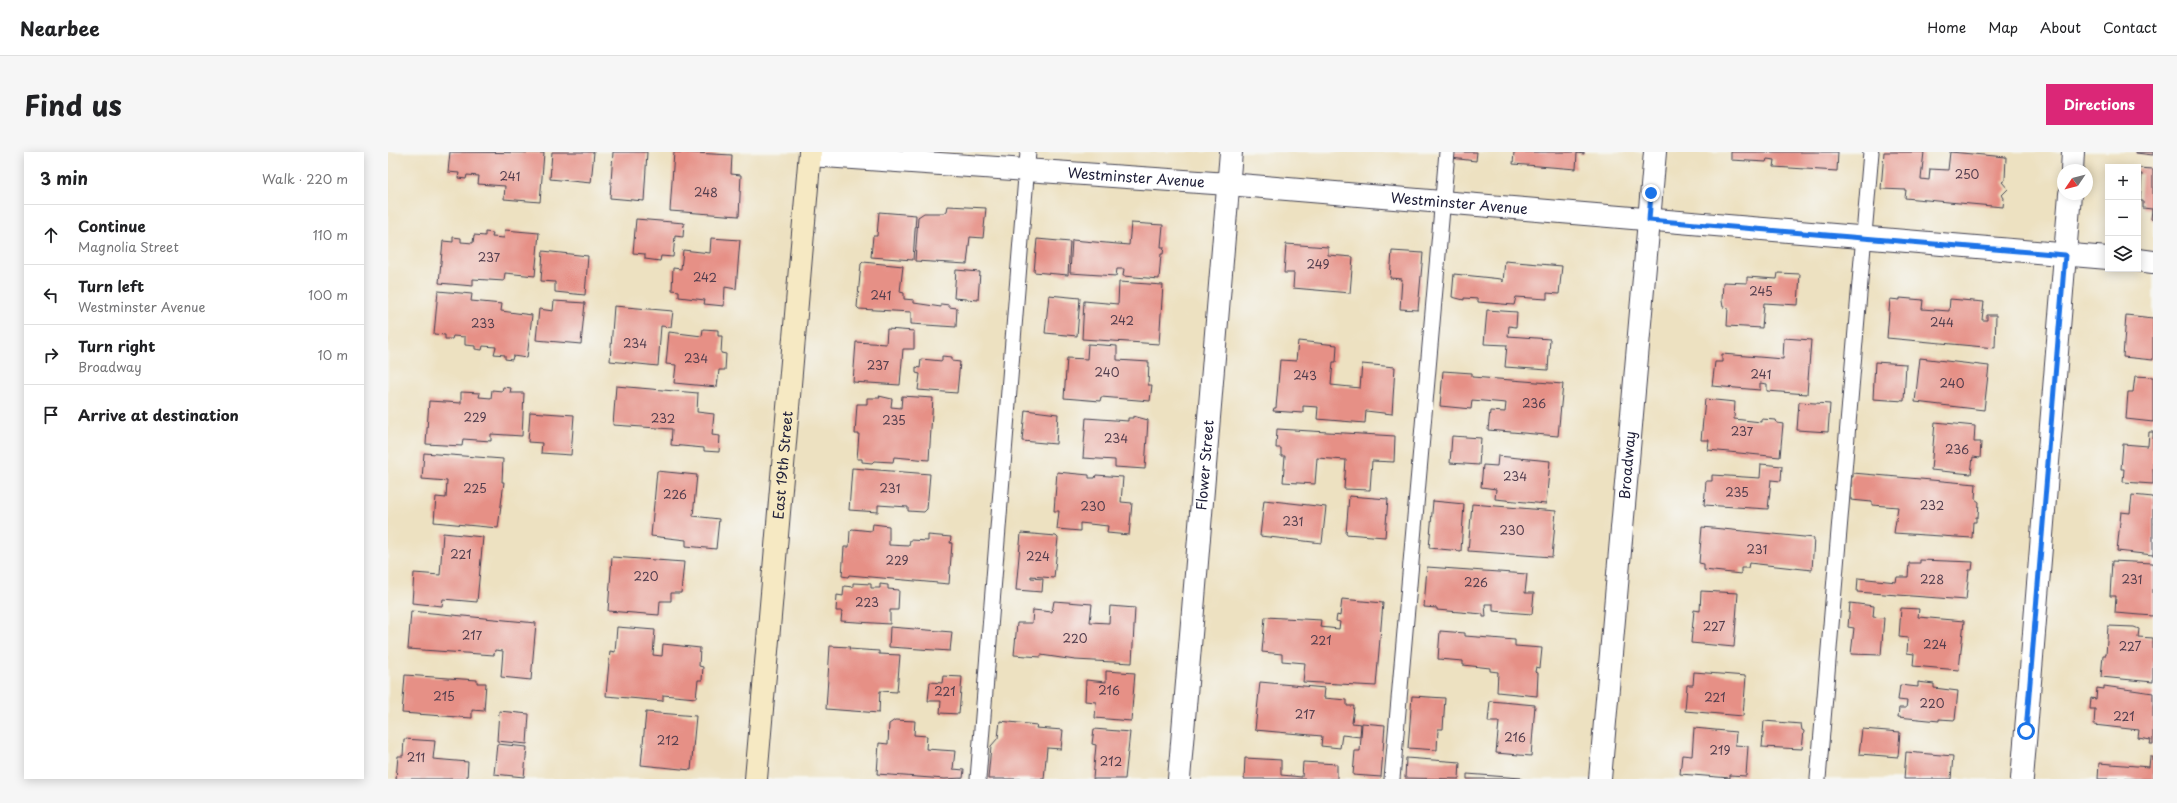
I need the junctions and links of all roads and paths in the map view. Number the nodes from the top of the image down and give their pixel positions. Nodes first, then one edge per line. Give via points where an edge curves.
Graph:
1 (1231, 152) edge
2 (1447, 152) edge
3 (1655, 152) edge
4 (1871, 152) edge
5 (2073, 152) edge
6 (810, 153) edge
7 (1027, 161) edge
8 (2072, 164) edge
9 (1228, 184) junction
10 (2070, 200) edge
11 (1443, 203) junction
12 (1649, 220) junction
13 (1863, 238) junction
14 (2065, 255) junction
15 (2105, 258) edge
16 (2141, 260) edge
17 (2153, 262) edge
18 (756, 779) edge
19 (978, 779) edge
20 (1179, 779) edge
21 (1392, 779) edge
22 (1600, 779) edge
23 (1818, 779) edge
24 (2022, 779) edge

1 - 9 street, Flower Street
2 - 11 lane
3 - 12 street, Broadway
4 - 13 lane
5 - 8 street
6 - 7 street, Westminster Avenue
6 - 18 street, East 19th Street
7 - 9 street, Westminster Avenue
7 - 19 lane
9 - 11 street, Westminster Avenue
9 - 20 street, Flower Street
10 - 14 street
11 - 12 street, Westminster Avenue
11 - 21 lane
12 - 13 street, Westminster Avenue
12 - 22 street, Broadway
13 - 14 street, Westminster Avenue
13 - 23 lane
14 - 15 street, Westminster Avenue
14 - 24 street
16 - 17 street

